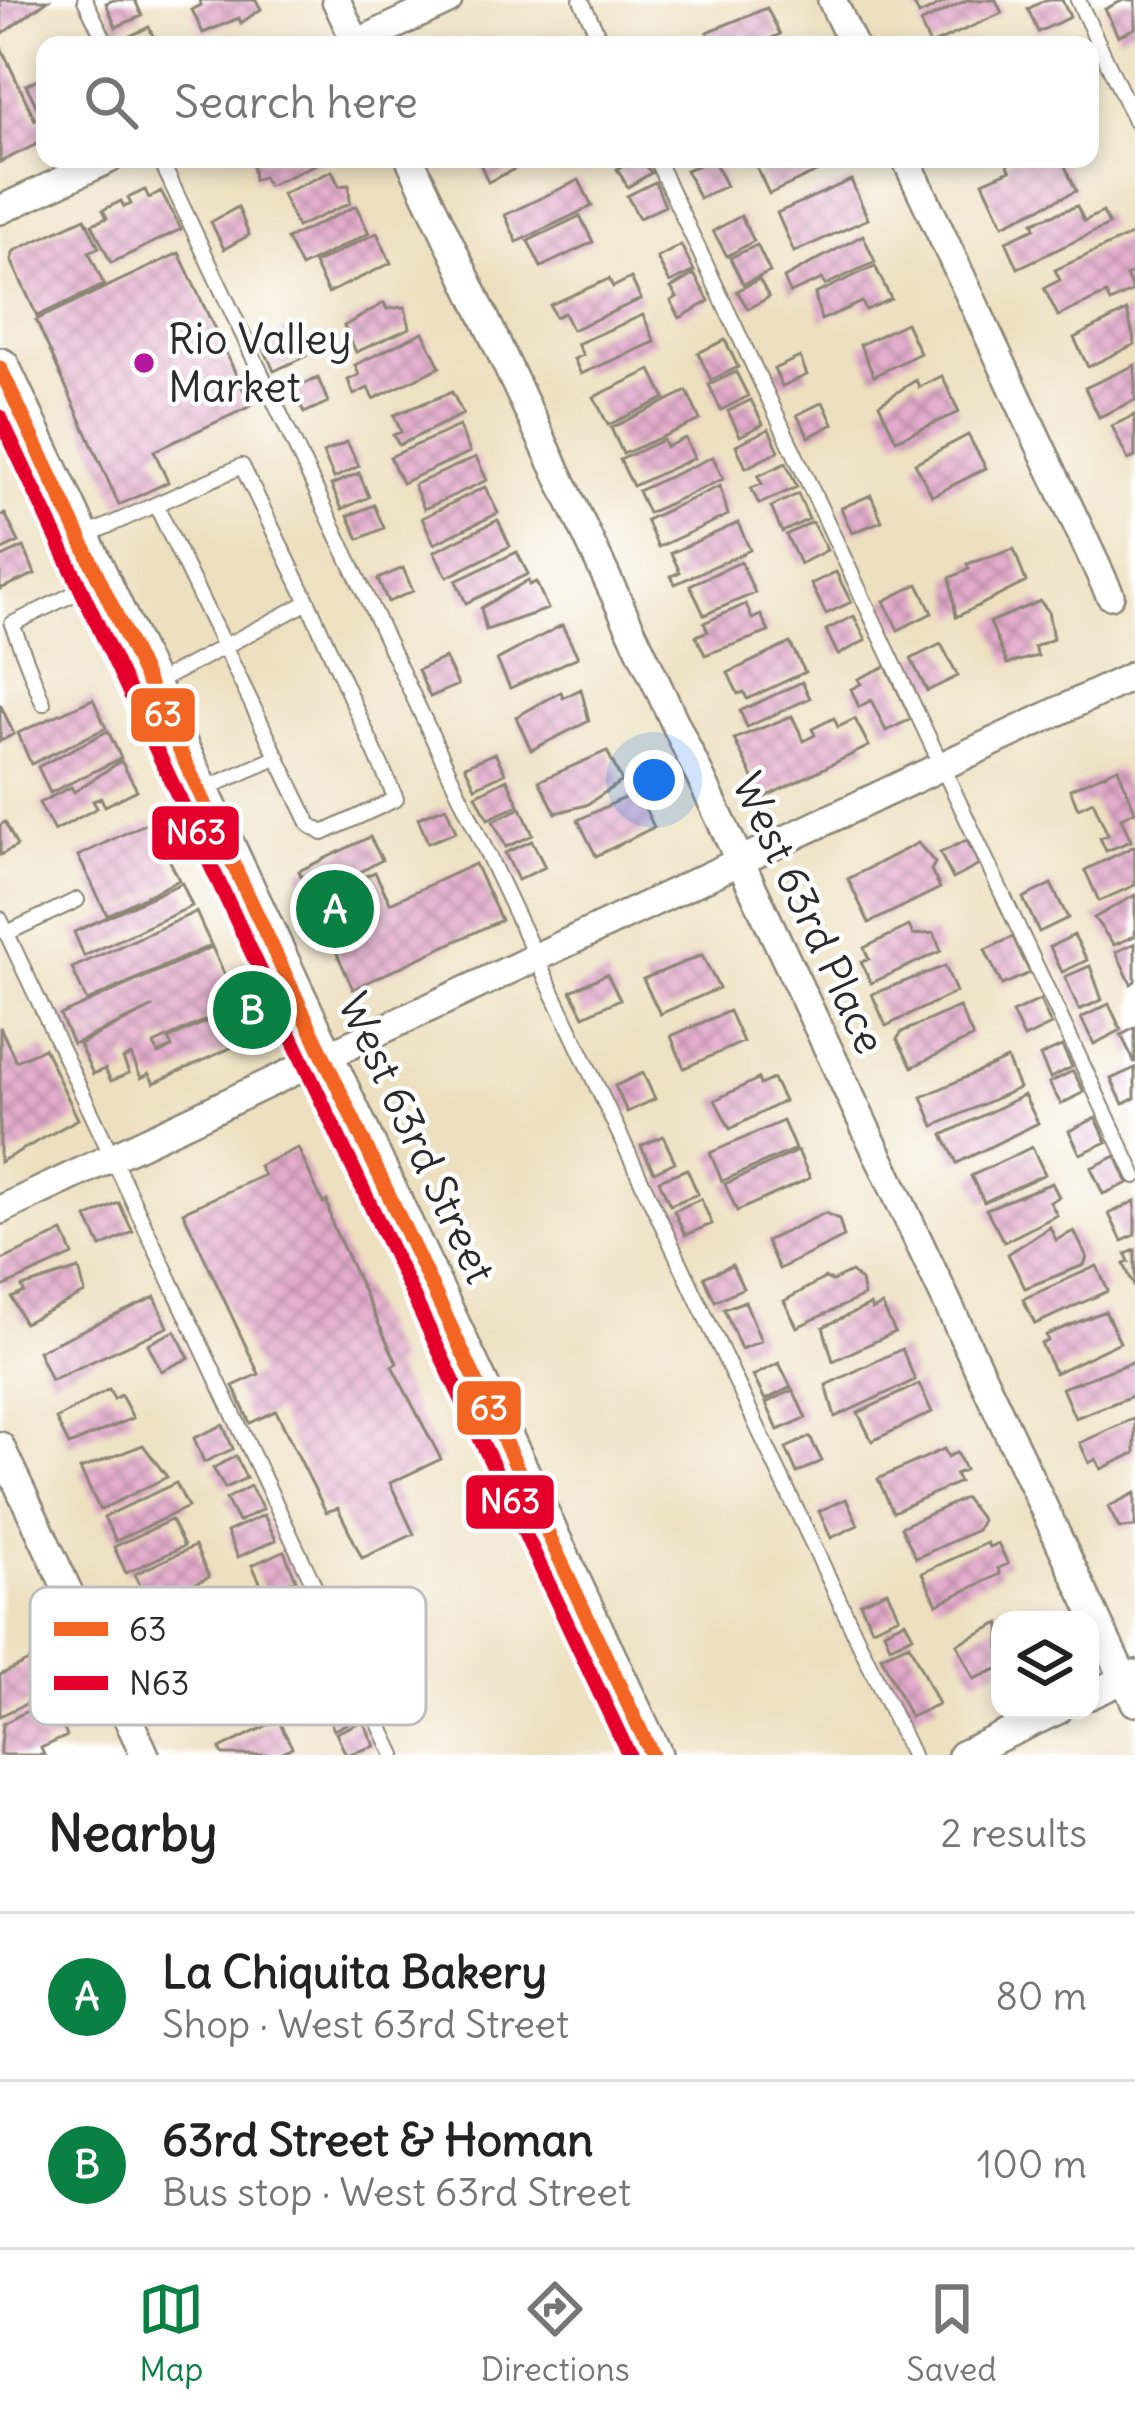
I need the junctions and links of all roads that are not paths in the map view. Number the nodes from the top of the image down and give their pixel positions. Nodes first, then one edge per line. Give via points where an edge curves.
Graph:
1 (86, 0) edge
2 (336, 0) edge
3 (448, 0) edge
4 (581, 0) edge
5 (832, 0) edge
6 (1078, 0) edge
7 (103, 36) edge
8 (352, 36) edge
9 (372, 36) edge
10 (599, 36) edge
11 (849, 36) edge
12 (1095, 36) edge
13 (1099, 45) edge
14 (1135, 121) edge
15 (91, 168) edge
16 (164, 168) edge
17 (414, 168) edge
18 (660, 168) edge
19 (910, 168) edge
20 (0, 210) edge
21 (0, 368) edge
22 (156, 506) junction
23 (80, 538) junction
24 (101, 581) junction
25 (1111, 595) dead end
26 (308, 602) junction
27 (226, 646) junction
28 (1135, 675) edge
29 (151, 686) junction
30 (43, 703) dead end
31 (278, 757) junction
32 (942, 766) junction
33 (200, 791) junction
34 (738, 861) junction
35 (77, 900) dead end
36 (3, 926) edge
37 (535, 957) junction
38 (326, 1056) junction
39 (112, 1157) junction
40 (1135, 1176) edge
41 (0, 1210) edge
42 (0, 1446) edge
43 (66, 1587) edge
44 (315, 1587) edge
45 (1131, 1685) edge
46 (1099, 1693) edge
47 (1039, 1719) edge
48 (131, 1725) edge
49 (380, 1725) edge
50 (145, 1755) edge
51 (394, 1755) edge
52 (652, 1755) edge
53 (912, 1755) edge
54 (962, 1755) edge

1 - 7 lane
2 - 8 street
3 - 9 street
4 - 10 lane
5 - 11 street
6 - 12 lane
13 - 14 lane
15 - 20 street
16 - 37 lane
17 - 34 street, West 63rd Place
18 - 32 lane
19 - 25 street
21 - 23 main road, West 63rd Street
22 - 23 lane
22 - 26 lane via 242,466
22 - 27 lane
23 - 24 main road, West 63rd Street
24 - 29 main road, West 63rd Street
24 - 30 lane via 12,624
26 - 27 lane
26 - 31 lane via 396,799 323,832 310,825
27 - 29 lane
27 - 31 lane
28 - 32 street
29 - 33 main road, West 63rd Street
31 - 33 lane
32 - 34 street
32 - 40 lane
33 - 38 main road, West 63rd Street
34 - 37 street
34 - 45 street, West 63rd Place
35 - 36 lane
36 - 39 lane
37 - 38 street
37 - 53 lane
38 - 39 street
38 - 52 main road, West 63rd Street
39 - 41 street
39 - 44 lane
42 - 43 street
45 - 46 street
47 - 54 street
48 - 50 street
49 - 51 lane

